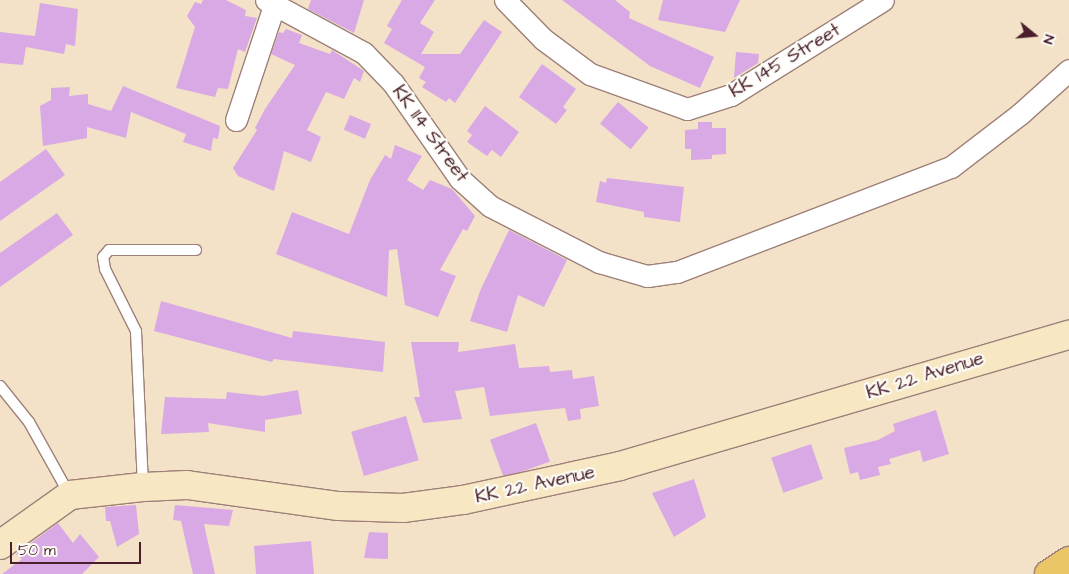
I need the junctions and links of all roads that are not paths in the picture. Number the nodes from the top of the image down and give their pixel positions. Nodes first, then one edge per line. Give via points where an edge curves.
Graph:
1 (505, 0) edge
2 (883, 0) edge
3 (270, 3) edge
4 (1069, 70) edge
5 (236, 120) dead end
6 (196, 250) dead end
7 (1069, 335) edge
8 (0, 386) edge
9 (142, 487) junction
10 (70, 495) junction
11 (0, 545) edge
12 (1069, 561) edge
13 (1049, 574) edge

1 - 2 street, KK 145 Street via 543,39 590,74 687,108 731,95
3 - 4 street, KK 114 Street via 364,53 393,82 460,179 490,206 599,262 647,276 677,272 951,167 1020,114
3 - 5 street
6 - 9 lane via 109,250 102,257 136,331
7 - 9 street, KK 22 Avenue via 620,466 463,500 403,508 339,506 187,485
8 - 10 lane via 29,422
9 - 10 street, KK 22 Avenue
10 - 11 street, KK 22 Avenue
12 - 13 highway

